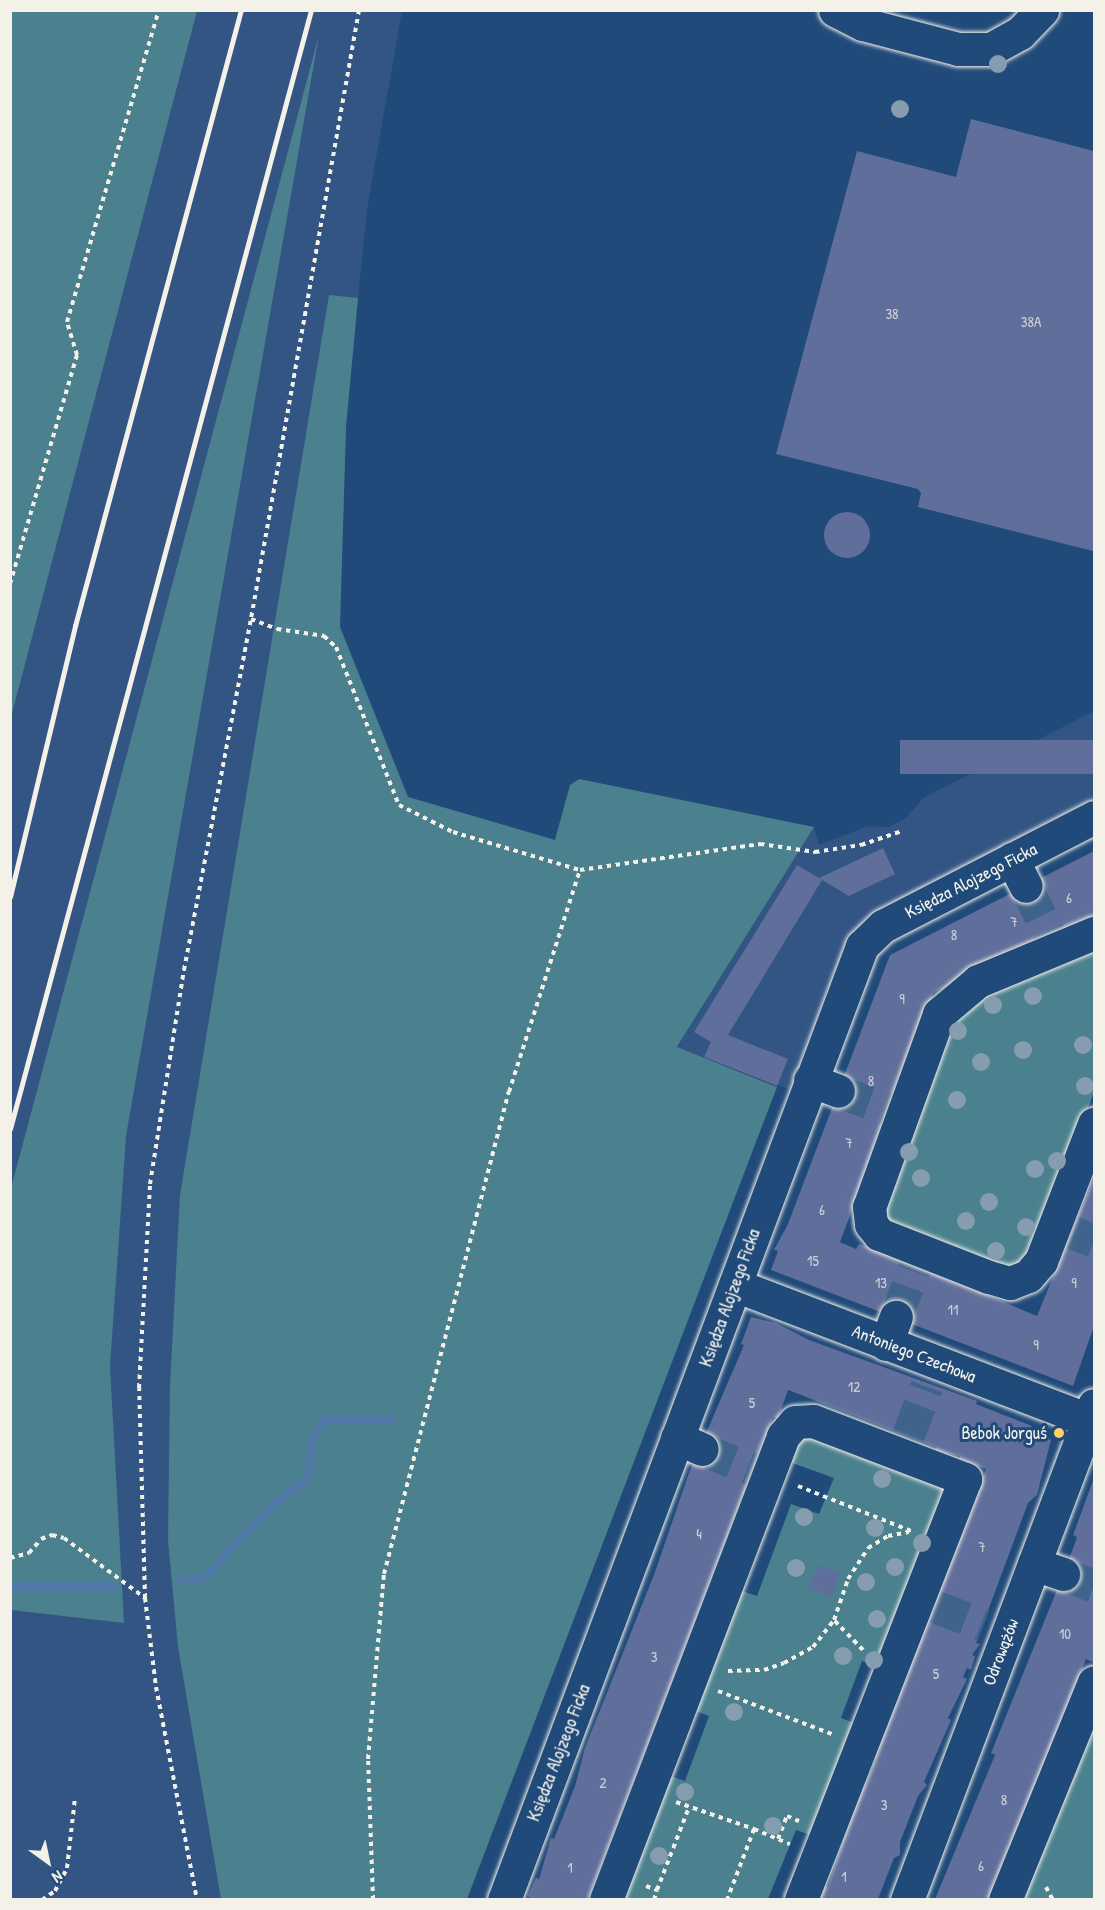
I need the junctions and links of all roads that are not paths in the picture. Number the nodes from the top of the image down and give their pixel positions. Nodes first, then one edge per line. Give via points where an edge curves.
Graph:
1 (835, 10) edge
2 (1042, 10) edge
3 (1095, 817) edge
4 (1095, 933) edge
5 (1095, 1124) edge
6 (735, 1285) junction
7 (1093, 1416) edge
8 (1095, 1682) edge
9 (611, 1887) edge
10 (504, 1899) edge
11 (801, 1899) edge
12 (907, 1899) edge
13 (1005, 1899) edge

1 - 2 street via 863,24 958,50 991,49 1020,33
3 - 6 street, Księdza Alojzego Ficka via 1019,873 872,934 862,946 824,1086
4 - 5 street via 1053,942 978,981 939,1014 895,1112 869,1207 871,1224 879,1234 918,1259 1010,1283 1028,1276 1064,1229
6 - 7 street, Antoniego Czechowa via 891,1330 931,1374
6 - 10 street, Księdza Alojzego Ficka via 690,1444
7 - 12 street, Odrowążów via 1048,1569 995,1629
8 - 13 street
9 - 11 street via 647,1791 709,1685 761,1472 795,1422 813,1421 905,1445 965,1479 926,1603

